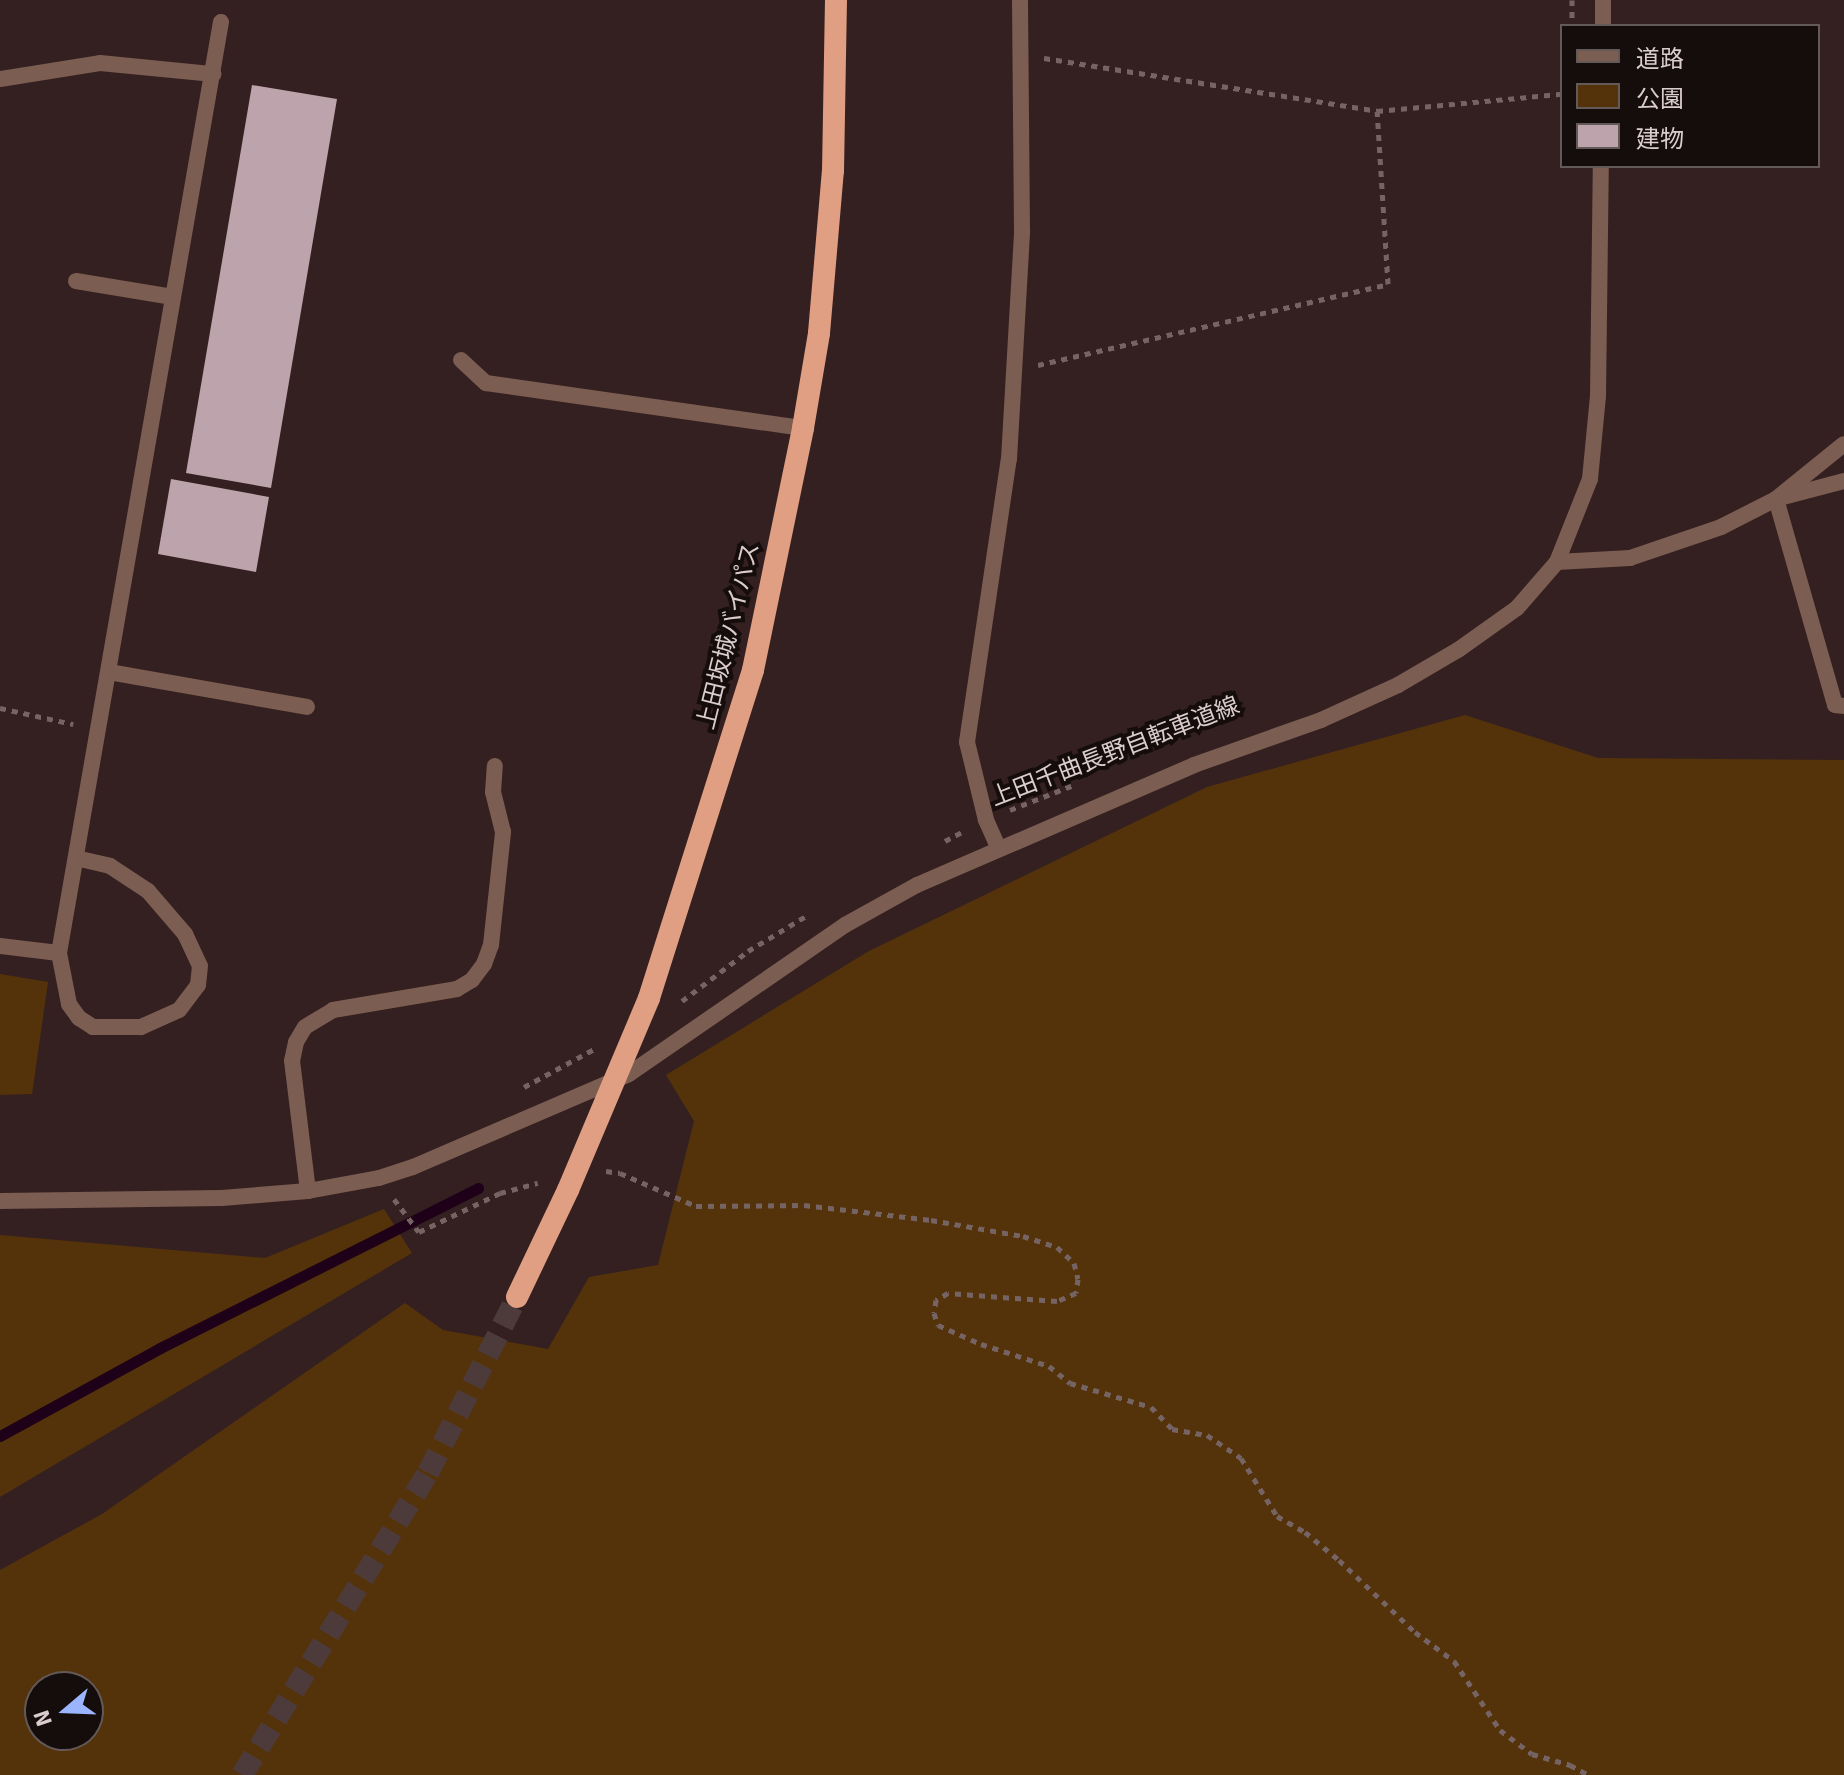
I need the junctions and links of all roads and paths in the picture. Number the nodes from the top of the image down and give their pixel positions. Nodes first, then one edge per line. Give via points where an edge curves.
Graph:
1 (836, 0) edge
2 (1020, 0) edge
3 (1572, 0) edge
4 (1603, 0) edge
5 (221, 22) dead end
6 (1572, 24) edge
7 (1603, 24) edge
8 (1019, 54) junction
9 (213, 74) junction
10 (0, 79) edge
11 (1560, 94) edge
12 (1377, 111) junction
13 (1601, 168) edge
14 (76, 281) dead end
15 (173, 297) junction
16 (461, 360) dead end
17 (1014, 371) junction
18 (803, 428) junction
19 (1844, 444) edge
20 (1844, 481) edge
21 (1776, 499) junction
22 (1557, 562) junction
23 (109, 672) junction
24 (1844, 706) edge
25 (307, 707) dead end
26 (0, 708) edge
27 (98, 729) junction
28 (495, 766) dead end
29 (1083, 781) dead end
30 (986, 820) junction
31 (934, 846) dead end
32 (998, 847) junction
33 (76, 858) junction
34 (816, 910) dead end
35 (0, 946) edge
36 (59, 953) junction
37 (680, 1003) dead end
38 (600, 1046) dead end
39 (518, 1090) dead end
40 (590, 1173) dead end
41 (379, 1178) junction
42 (547, 1180) dead end
43 (308, 1191) junction
44 (0, 1201) edge
45 (517, 1297) tunnel mouth
46 (1589, 1775) edge

1 - 18 highway, 上田坂城バイパス via 833,171 819,333
2 - 8 street
3 - 6 path
4 - 7 street
5 - 9 street
8 - 12 path
8 - 17 street via 1022,231
9 - 10 street via 100,63
9 - 15 street
11 - 12 path
12 - 17 path via 1388,284
13 - 22 street via 1598,396 1590,479
14 - 15 street
15 - 23 street
16 - 18 street via 486,383
17 - 30 street via 1009,459 967,742
18 - 45 highway, 上田坂城バイパス, bridge via 753,670 649,998
19 - 21 street
20 - 21 street
21 - 22 street via 1721,527 1630,558
21 - 24 street via 1835,705
22 - 32 street via 1517,608 1398,685
23 - 25 street
23 - 27 street
26 - 27 path
27 - 33 street
28 - 43 street via 493,792 503,832 491,945 484,964 457,989 333,1010 305,1027 296,1042 292,1061
29 - 30 path, 上田千曲長野自転車道線
30 - 31 path, 上田千曲長野自転車道線
30 - 32 street
32 - 41 street via 845,925 629,1074
33 - 36 street
33 - 36 street via 110,866 148,891 194,949 200,966 198,985 179,1010 141,1027 93,1027 69,1004
34 - 37 path via 748,951
35 - 36 street
38 - 39 path
40 - 46 path via 620,1173 696,1206 804,1205 1008,1233 1057,1247 1074,1263 1076,1293 1057,1301 948,1293 936,1300 938,1325 1049,1366 1070,1383 1151,1407 1172,1429 1207,1435 1241,1458 1277,1516 1328,1550 1415,1632 1454,1661 1500,1730 1532,1754
41 - 42 path via 419,1232 500,1193
41 - 43 street
43 - 44 street via 222,1198

